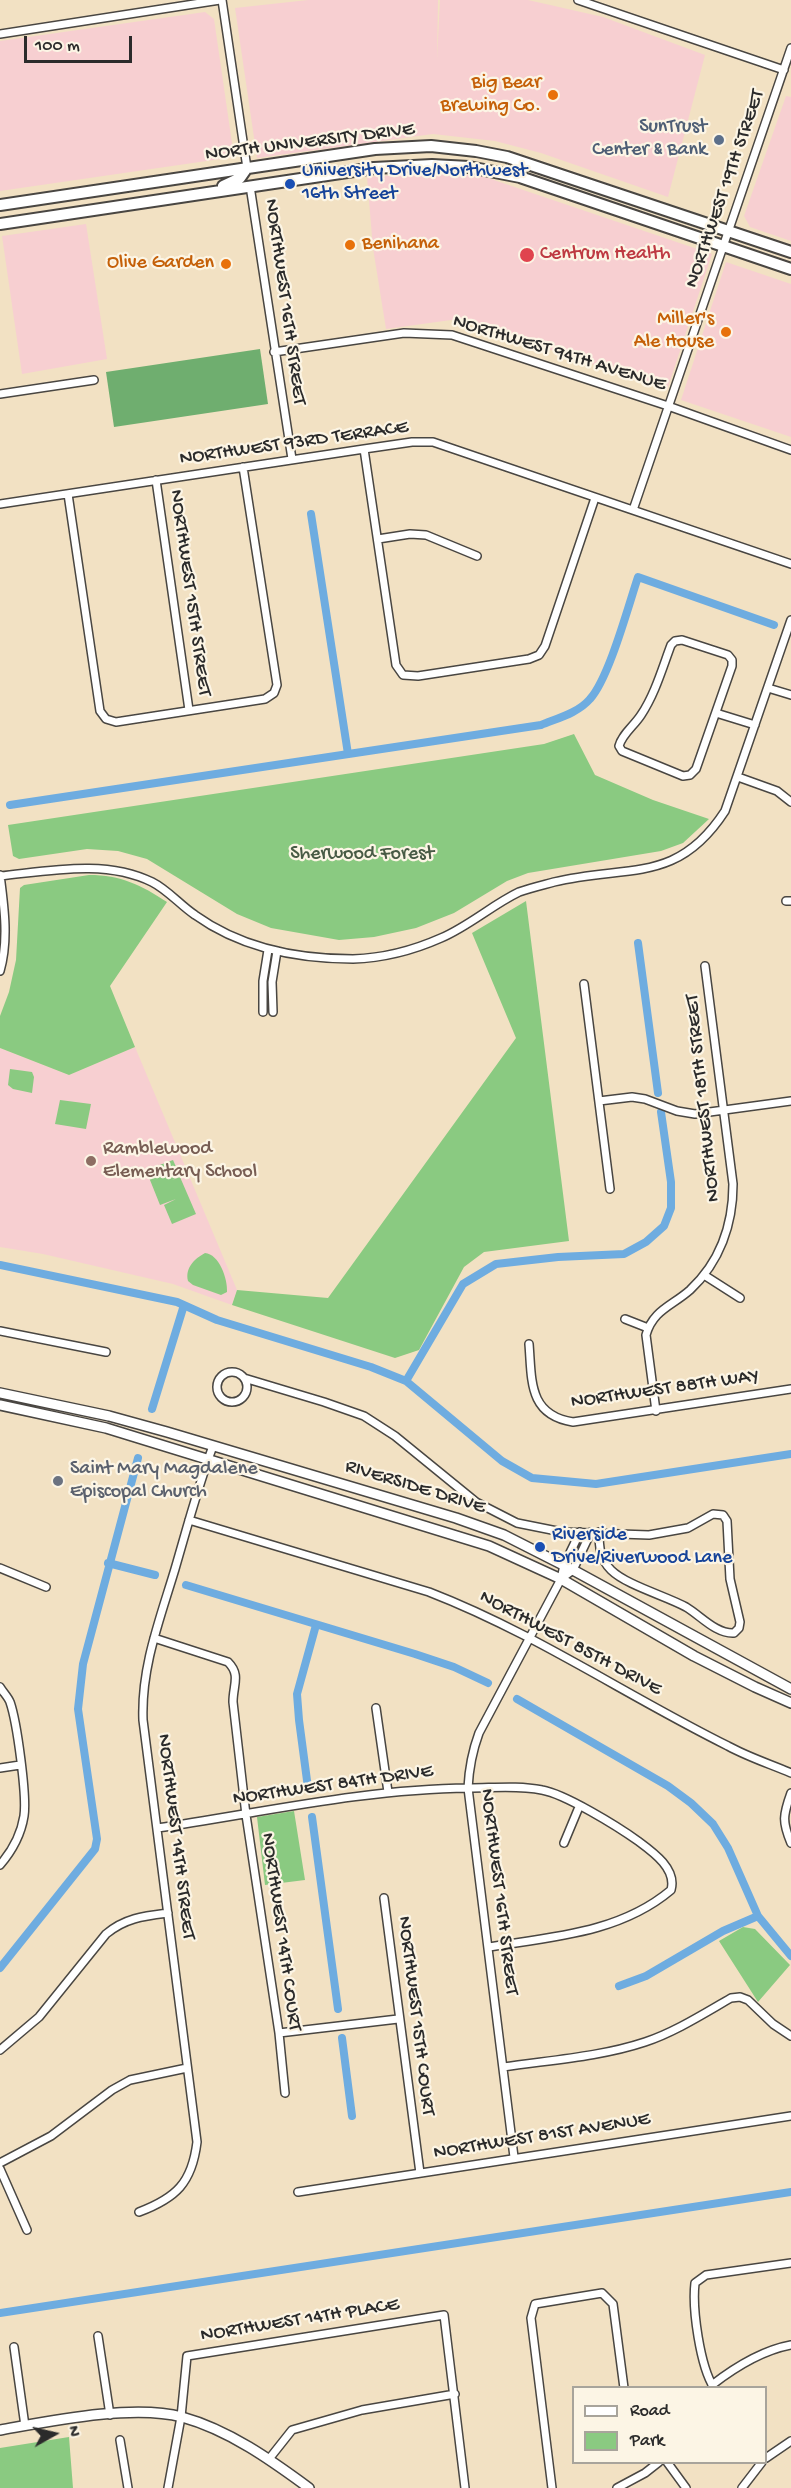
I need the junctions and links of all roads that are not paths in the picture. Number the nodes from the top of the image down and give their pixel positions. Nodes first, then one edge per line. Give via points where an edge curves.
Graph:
1 (221, 0) edge
2 (578, 0) edge
3 (0, 34) edge
4 (791, 48) edge
5 (784, 70) junction
6 (507, 157) junction
7 (297, 161) junction
8 (469, 167) junction
9 (248, 168) junction
10 (549, 170) junction
11 (502, 173) junction
12 (250, 186) junction
13 (209, 192) junction
14 (0, 205) edge
15 (0, 224) edge
16 (729, 231) junction
17 (724, 245) junction
18 (791, 252) edge
19 (791, 269) edge
20 (274, 352) junction
21 (94, 380) dead end
22 (0, 394) edge
23 (668, 406) junction
24 (364, 449) junction
25 (791, 450) edge
26 (292, 459) junction
27 (243, 467) junction
28 (156, 480) junction
29 (68, 494) junction
30 (595, 498) junction
31 (0, 504) edge
32 (633, 510) junction
33 (378, 539) junction
34 (477, 556) dead end
35 (791, 564) edge
36 (791, 620) edge
37 (768, 688) junction
38 (791, 695) edge
39 (189, 710) junction
40 (716, 712) junction
41 (755, 724) junction
42 (738, 777) junction
43 (791, 802) edge
44 (0, 876) edge
45 (268, 950) junction
46 (277, 951) junction
47 (705, 966) dead end
48 (0, 971) edge
49 (584, 984) dead end
50 (263, 1012) dead end
51 (273, 1012) dead end
52 (599, 1101) junction
53 (791, 1101) edge
54 (723, 1110) junction
55 (610, 1189) dead end
56 (704, 1275) junction
57 (740, 1298) dead end
58 (625, 1319) dead end
59 (648, 1328) junction
60 (0, 1331) edge
61 (529, 1344) dead end
62 (106, 1352) dead end
63 (244, 1378) junction
64 (791, 1389) edge
65 (0, 1393) edge
66 (0, 1405) edge
67 (656, 1411) junction
68 (213, 1446) junction
69 (208, 1460) junction
70 (189, 1520) junction
71 (580, 1532) junction
72 (591, 1532) junction
73 (599, 1532) junction
74 (564, 1565) junction
75 (0, 1568) edge
76 (573, 1570) junction
77 (561, 1579) junction
78 (46, 1587) dead end
79 (531, 1637) junction
80 (154, 1638) junction
81 (0, 1687) edge
82 (791, 1689) edge
83 (791, 1703) edge
84 (376, 1708) dead end
85 (20, 1765) junction
86 (0, 1768) edge
87 (791, 1773) edge
88 (468, 1788) junction
89 (388, 1792) junction
90 (791, 1793) edge
91 (579, 1807) junction
92 (246, 1815) junction
93 (157, 1828) junction
94 (564, 1843) dead end
95 (791, 1844) edge
96 (0, 1865) edge
97 (384, 1898) dead end
98 (168, 1913) junction
99 (489, 1947) junction
100 (398, 2019) junction
101 (279, 2033) junction
102 (791, 2036) edge
103 (0, 2050) edge
104 (503, 2067) junction
105 (188, 2068) junction
106 (285, 2093) dead end
107 (791, 2116) edge
108 (514, 2157) junction
109 (0, 2163) edge
110 (0, 2169) edge
111 (420, 2173) junction
112 (298, 2192) dead end
113 (139, 2212) dead end
114 (27, 2230) dead end
115 (791, 2263) edge
116 (98, 2336) dead end
117 (791, 2345) edge
118 (14, 2347) dead end
119 (624, 2386) edge
120 (713, 2386) edge
121 (455, 2394) junction
122 (111, 2415) junction
123 (181, 2417) junction
124 (25, 2426) junction
125 (0, 2430) edge
126 (120, 2440) dead end
127 (791, 2441) edge
128 (767, 2457) edge
129 (269, 2459) junction
130 (658, 2464) edge
131 (668, 2464) edge
132 (760, 2464) edge
133 (128, 2488) edge
134 (168, 2488) edge
135 (309, 2488) edge
136 (465, 2488) edge
137 (552, 2488) edge
138 (617, 2488) edge
139 (686, 2488) edge
140 (742, 2488) edge

1 - 3 street
1 - 9 street
2 - 5 street
4 - 5 street, NORTHWEST 19TH STREET
5 - 16 street, NORTHWEST 19TH STREET
6 - 7 main road, NORTH UNIVERSITY DRIVE via 431,146 375,149
6 - 8 main road via 497,164
6 - 10 main road, NORTH UNIVERSITY DRIVE
7 - 9 main road, NORTH UNIVERSITY DRIVE
7 - 12 main road via 258,174
8 - 11 main road, NORTH UNIVERSITY DRIVE
8 - 12 main road, NORTH UNIVERSITY DRIVE via 374,168
9 - 13 main road via 240,178
9 - 14 main road, NORTH UNIVERSITY DRIVE
10 - 11 main road via 516,167
10 - 16 main road, NORTH UNIVERSITY DRIVE
11 - 17 main road, NORTH UNIVERSITY DRIVE
12 - 13 main road, NORTH UNIVERSITY DRIVE
12 - 20 street, NORTHWEST 16TH STREET
13 - 15 main road, NORTH UNIVERSITY DRIVE
16 - 17 street, NORTHWEST 19TH STREET
16 - 18 main road, NORTH UNIVERSITY DRIVE
17 - 19 main road, NORTH UNIVERSITY DRIVE
17 - 23 street, NORTHWEST 19TH STREET
20 - 23 street, NORTHWEST 94TH AVENUE via 404,333 452,335
20 - 26 street, NORTHWEST 16TH STREET
21 - 22 street
23 - 25 street, NORTHWEST 94TH AVENUE
23 - 32 street, NORTHWEST 19TH STREET
24 - 26 street, NORTHWEST 93RD TERRACE
24 - 30 street, NORTHWEST 93RD TERRACE via 433,442
24 - 33 street
26 - 27 street, NORTHWEST 93RD TERRACE
27 - 28 street, NORTHWEST 93RD TERRACE
27 - 39 street via 277,685 265,699
28 - 29 street, NORTHWEST 93RD TERRACE
28 - 39 street, NORTHWEST 15TH STREET
29 - 31 street, NORTHWEST 93RD TERRACE
29 - 39 street via 100,711 106,719 116,722
30 - 32 street, NORTHWEST 93RD TERRACE
30 - 33 street via 545,646 539,655 529,659 403,675 396,666
32 - 35 street, NORTHWEST 93RD TERRACE
33 - 34 street via 426,535
36 - 37 street
37 - 38 street
37 - 41 street
40 - 40 street via 732,660 728,655 675,641 657,685 619,747 683,776 690,775 696,769
40 - 41 street
41 - 42 street
42 - 43 street via 777,791
42 - 46 street via 726,811 712,831 675,860 651,868 521,891 442,938 412,949 356,958
44 - 45 street via 64,870 124,872 153,882 218,931
44 - 48 street via 5,914
45 - 46 street
45 - 50 street
46 - 51 street
47 - 54 street, NORTHWEST 18TH STREET
49 - 52 street
52 - 54 street via 632,1097 695,1114
52 - 55 street
53 - 54 street
54 - 56 street, NORTHWEST 18TH STREET via 733,1207 719,1252
56 - 57 street
56 - 59 street, NORTHWEST 18TH STREET via 690,1290 661,1309
58 - 59 street
59 - 67 street
60 - 62 street
61 - 67 street, NORTHWEST 88TH WAY via 534,1393 548,1414 559,1420 573,1422
63 - 63 street via 235,1372 226,1373 217,1385 219,1395 231,1402 240,1399 246,1392
63 - 71 street via 364,1416 495,1514 542,1530
64 - 67 street, NORTHWEST 88TH WAY
65 - 68 street, RIVERSIDE DRIVE via 109,1416
66 - 69 street, RIVERSIDE DRIVE via 106,1428
68 - 69 street, NORTHWEST 14TH STREET
68 - 74 street, RIVERSIDE DRIVE via 456,1518 504,1535
69 - 70 street, NORTHWEST 14TH STREET
69 - 77 street, RIVERSIDE DRIVE via 489,1546
70 - 79 street, NORTHWEST 85TH DRIVE via 429,1593
70 - 80 street, NORTHWEST 14TH STREET
71 - 72 street
71 - 74 street, NORTHWEST 16TH STREET
72 - 73 street
72 - 76 street, NORTHWEST 16TH STREET
73 - 73 street via 605,1563 622,1579 673,1600 721,1632 734,1633 739,1628 730,1579 727,1521 723,1515 713,1514 670,1533
74 - 76 street, RIVERSIDE DRIVE
74 - 77 street, NORTHWEST 16TH STREET
75 - 78 street
76 - 77 street, NORTHWEST 16TH STREET
76 - 82 street, RIVERSIDE DRIVE
77 - 79 street, NORTHWEST 16TH STREET
77 - 83 street, RIVERSIDE DRIVE via 694,1656
79 - 87 street, NORTHWEST 85TH DRIVE via 730,1748
79 - 88 street, NORTHWEST 16TH STREET via 479,1733
80 - 92 street, NORTHWEST 14TH COURT via 228,1662 235,1669 233,1702
80 - 93 street, NORTHWEST 14TH STREET via 142,1696
81 - 85 street via 13,1715
84 - 89 street
85 - 86 street
85 - 96 street via 24,1817 11,1851
88 - 89 street, NORTHWEST 84TH DRIVE
88 - 91 street, NORTHWEST 84TH DRIVE via 544,1790
88 - 99 street, NORTHWEST 16TH STREET
89 - 92 street, NORTHWEST 84TH DRIVE
90 - 95 street via 784,1812
91 - 94 street
91 - 99 street, NORTHWEST 84TH DRIVE via 648,1848 670,1872 674,1881 671,1890 614,1924
92 - 93 street, NORTHWEST 84TH DRIVE
92 - 101 street, NORTHWEST 14TH COURT
93 - 98 street, NORTHWEST 14TH STREET
97 - 100 street, NORTHWEST 15TH COURT
98 - 103 street via 130,1918 118,1924 39,2017
98 - 105 street, NORTHWEST 14TH STREET
99 - 104 street, NORTHWEST 16TH STREET
100 - 101 street
100 - 111 street, NORTHWEST 15TH COURT
101 - 106 street, NORTHWEST 14TH COURT
102 - 104 street via 740,1997 644,2043
104 - 108 street, NORTHWEST 16TH STREET
105 - 109 street via 130,2080 51,2136
105 - 113 street, NORTHWEST 14TH STREET via 197,2142 195,2157 189,2173 172,2195
107 - 108 street, NORTHWEST 81ST AVENUE
108 - 111 street, NORTHWEST 81ST AVENUE
110 - 114 street
111 - 112 street, NORTHWEST 81ST AVENUE
115 - 120 street via 706,2275 695,2283 693,2295 703,2364
116 - 122 street
117 - 120 street via 778,2347 725,2375
118 - 124 street
119 - 137 street via 613,2304 602,2293 535,2304 531,2318
121 - 123 street, NORTHWEST 14TH PLACE via 444,2315 187,2356
121 - 129 street via 362,2410 292,2430
121 - 136 street
122 - 123 street via 137,2412
122 - 124 street
123 - 129 street
123 - 134 street, NORTHWEST 14TH PLACE
124 - 125 street
126 - 133 street
127 - 128 street
129 - 135 street
130 - 138 street
131 - 139 street
132 - 140 street

